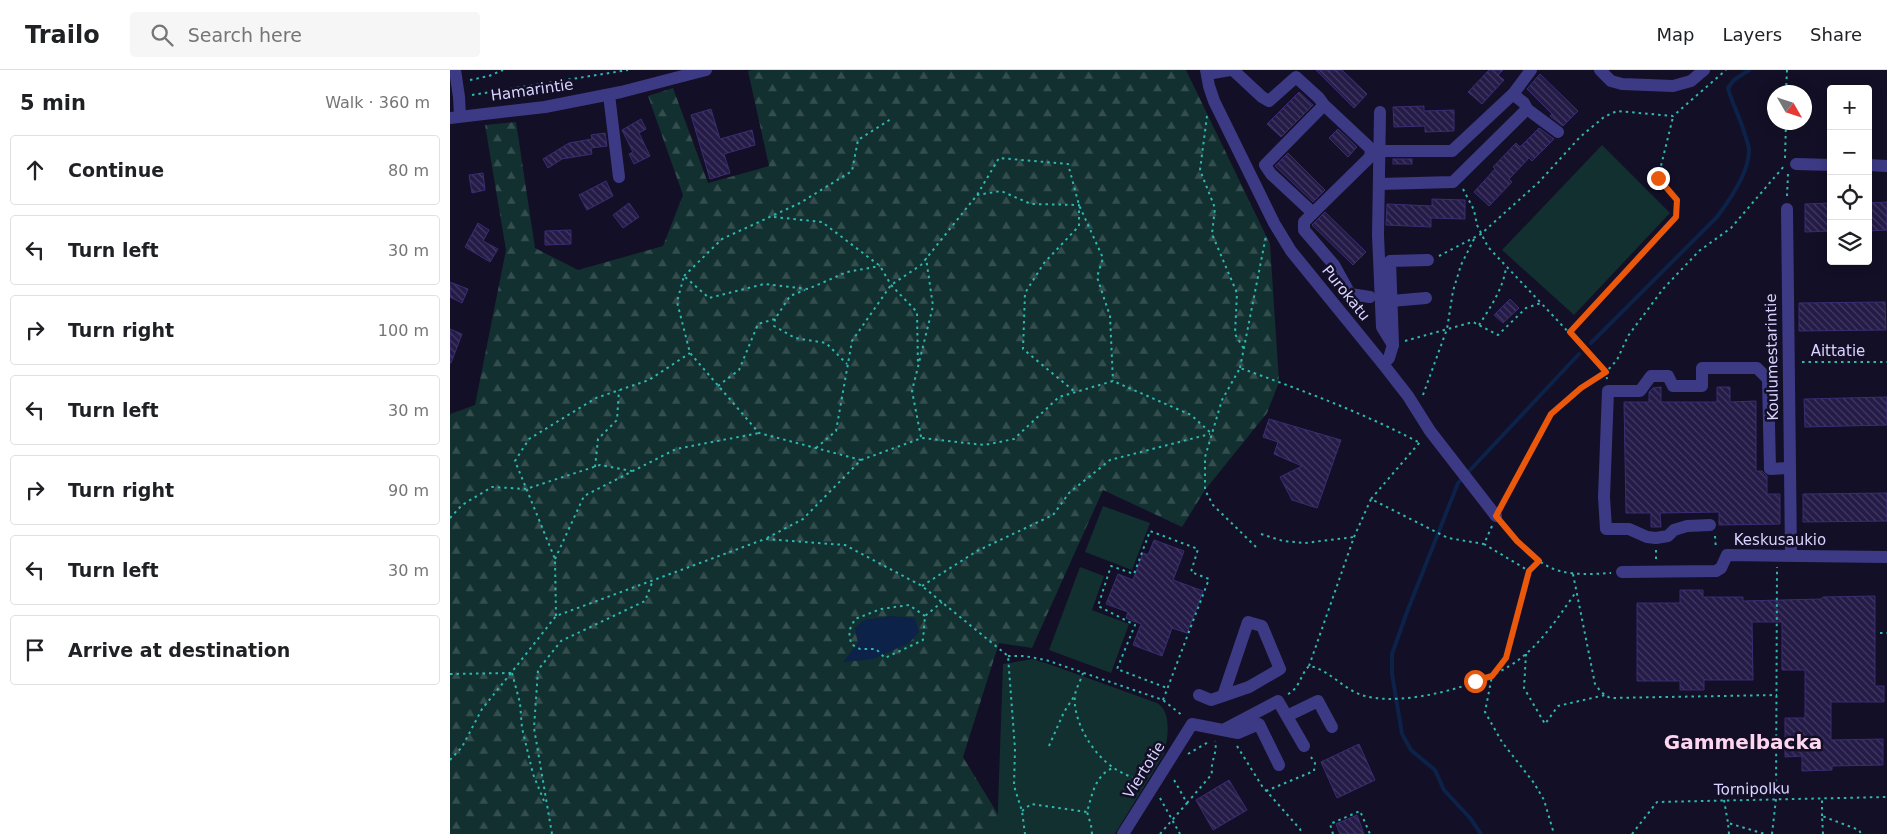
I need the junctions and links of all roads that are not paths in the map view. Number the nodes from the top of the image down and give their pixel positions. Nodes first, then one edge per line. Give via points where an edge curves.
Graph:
1 (706, 70) edge
2 (1232, 70) edge
3 (1531, 70) edge
4 (1600, 70) edge
5 (1704, 70) edge
6 (1206, 72) edge
7 (455, 76) edge
8 (1513, 94) junction
9 (609, 95) junction
10 (1324, 105) junction
11 (1527, 109) junction
12 (1380, 112) dead end
13 (455, 117) edge
14 (1558, 132) dead end
15 (1379, 151) junction
16 (1796, 164) road end
17 (1827, 165) edge
18 (1872, 165) edge
19 (1887, 166) edge
20 (619, 177) dead end
21 (1378, 184) junction
22 (1787, 209) road end
23 (1313, 213) junction
24 (1428, 260) road end
25 (1350, 294) junction
26 (1370, 297) dead end
27 (1426, 298) dead end
28 (1391, 301) junction
29 (1335, 304) junction
30 (1393, 345) junction
31 (1383, 364) junction
32 (1790, 468) junction
33 (1496, 516) road end
34 (1710, 525) dead end
35 (1792, 555) junction
36 (1887, 557) edge
37 (1622, 572) road end
38 (1199, 695) dead end
39 (1223, 696) junction
40 (1287, 716) junction
41 (1332, 727) dead end
42 (1219, 735) junction
43 (1304, 746) road end
44 (1278, 765) dead end
45 (1123, 834) edge

1 - 9 street, Hamarintie
2 - 6 street
2 - 10 street via 1269,101 1296,77
3 - 8 street
4 - 5 street via 1612,81 1622,84 1673,86 1691,81
6 - 29 street, Purokatu via 1214,101 1274,222 1291,251
7 - 13 street via 459,97
8 - 11 street
8 - 15 street via 1452,151
9 - 13 street, Hamarintie via 545,107
9 - 20 street
10 - 23 street via 1265,165
10 - 23 street via 1371,149 1370,157
11 - 14 street
11 - 21 street via 1453,182
12 - 15 street
15 - 21 street
16 - 17 street
18 - 19 street
21 - 30 street via 1382,327
22 - 32 street, Koulumestarintie
23 - 25 street via 1304,222 1304,230 1334,265
24 - 28 street via 1390,261
25 - 26 street
25 - 29 street
27 - 28 street
28 - 30 street
29 - 31 street, Purokatu
30 - 31 street via 1389,358
31 - 33 street, Purokatu
32 - 34 street via 1770,469 1768,378 1757,368 1702,368 1702,386 1673,386 1668,376 1652,376 1640,391 1608,391 1606,529 1630,529 1656,538 1687,526
32 - 35 street, Koulumestarintie
35 - 36 street, Keskusaukio
35 - 37 street, Keskusaukio via 1727,555 1716,572
38 - 39 street via 1211,700
39 - 39 street via 1249,687 1280,669 1262,626 1248,622
40 - 41 street via 1318,701
40 - 42 street via 1278,701
40 - 43 street
42 - 44 street via 1238,733 1259,724
42 - 45 street, Viertotie via 1192,724

